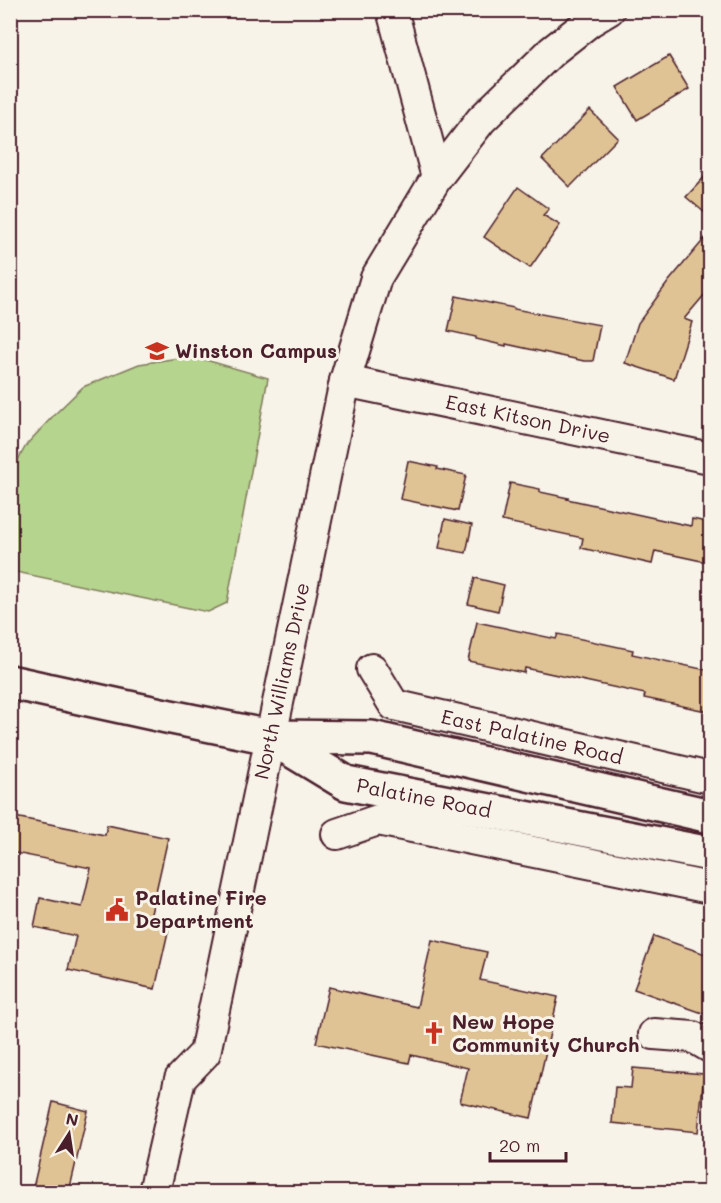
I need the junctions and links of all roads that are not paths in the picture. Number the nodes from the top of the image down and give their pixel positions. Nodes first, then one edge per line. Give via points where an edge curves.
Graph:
1 (392, 10) edge
2 (609, 10) edge
3 (437, 177) junction
4 (345, 381) junction
5 (711, 458) edge
6 (372, 669) dead end
7 (10, 682) edge
8 (270, 737) junction
9 (711, 778) edge
10 (711, 816) edge
11 (337, 834) dead end
12 (711, 854) edge
13 (711, 888) edge
14 (654, 1034) dead end
15 (711, 1047) edge
16 (154, 1192) edge

1 - 3 street
2 - 3 street, North Williams Drive via 552,51 481,120
3 - 4 street, North Williams Drive via 376,278
4 - 5 street, East Kitson Drive
4 - 8 street, North Williams Drive
6 - 9 street, East Palatine Road via 394,705
7 - 8 main road
8 - 10 main road via 372,738
8 - 12 main road, Palatine Road via 346,783
8 - 16 street, North Williams Drive via 205,1053 180,1079
11 - 13 street, Palatine Road via 378,820
14 - 15 street via 693,1036

